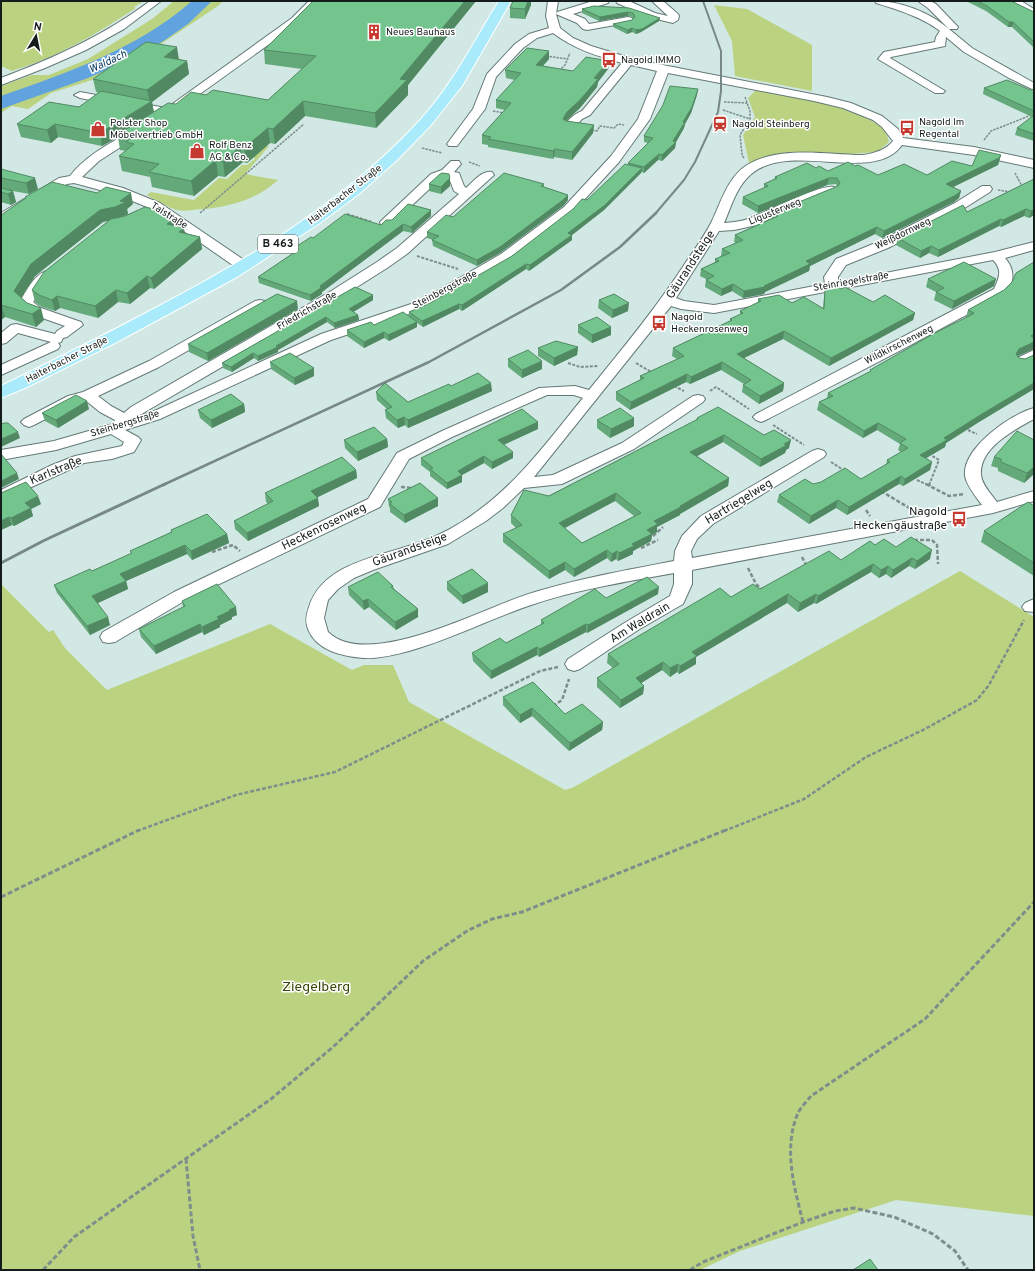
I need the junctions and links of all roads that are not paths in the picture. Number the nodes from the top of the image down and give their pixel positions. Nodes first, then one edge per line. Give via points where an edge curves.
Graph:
1 (156, 1) edge
2 (315, 1) edge
3 (505, 1) edge
4 (553, 1) edge
5 (604, 1) edge
6 (621, 1) edge
7 (657, 1) edge
8 (880, 1) edge
9 (923, 1) edge
10 (1014, 1) edge
11 (1034, 13) edge
12 (566, 14) junction
13 (550, 15) junction
14 (628, 20) edge
15 (555, 29) junction
16 (950, 35) junction
17 (629, 61) junction
18 (664, 68) junction
19 (1, 82) edge
20 (1034, 86) edge
21 (939, 92) dead end
22 (80, 95) dead end
23 (169, 112) junction
24 (570, 126) edge
25 (899, 141) junction
26 (453, 144) dead end
27 (455, 164) dead end
28 (1034, 164) edge
29 (446, 173) junction
30 (74, 175) junction
31 (488, 175) dead end
32 (38, 184) dead end
33 (52, 188) junction
34 (832, 189) edge
35 (986, 189) road end
36 (467, 193) junction
37 (23, 201) junction
38 (1, 205) edge
39 (158, 207) junction
40 (143, 213) edge
41 (1, 218) edge
42 (386, 222) edge
43 (715, 227) junction
44 (1034, 246) edge
45 (996, 256) junction
46 (59, 265) edge
47 (245, 265) junction
48 (832, 286) junction
49 (273, 297) edge
50 (669, 300) junction
51 (1, 340) edge
52 (57, 340) junction
53 (1, 371) edge
54 (1, 393) edge
55 (88, 395) junction
56 (592, 396) junction
57 (698, 399) road end
58 (1034, 413) edge
59 (761, 417) dead end
60 (126, 419) junction
61 (29, 422) dead end
62 (113, 429) junction
63 (818, 454) road end
64 (1, 455) edge
65 (519, 483) junction
66 (1, 496) edge
67 (1034, 496) edge
68 (993, 508) junction
69 (683, 566) junction
70 (109, 637) dead end
71 (574, 664) road end

1 - 19 street via 126,23 90,44
2 - 23 street via 296,20
3 - 47 main road, Haiterbacher Straße / B 463 via 457,82 402,146 372,176 322,215
4 - 13 street
5 - 12 street
6 - 7 street via 652,15 673,20 674,16
8 - 16 street via 938,24
9 - 16 street via 950,23 958,35
10 - 11 street
12 - 13 street
12 - 14 street via 587,27
13 - 15 street
15 - 17 street via 579,45
15 - 26 street via 533,36 519,46 491,76 479,109
16 - 20 street via 968,50
16 - 21 street via 942,34 941,44 888,54 883,59
17 - 18 street
17 - 24 street via 586,113
18 - 25 street via 847,106 879,118 896,133
18 - 62 street, Steinbergstraße via 644,119 630,140 568,210 506,257 425,304 326,337 155,416
22 - 23 street
23 - 30 street via 91,159
25 - 28 street via 974,151
25 - 43 street, Gäurandsteige via 892,150 862,159 795,156 775,158 751,168 738,181
27 - 29 street
29 - 36 street via 455,176 458,188
29 - 42 street via 435,177
30 - 33 street
30 - 39 street, Talstraße
31 - 36 street, Friedrichstraße
32 - 33 street
33 - 37 street
34 - 43 street, Ligusterweg via 752,222
35 - 48 street, Weißdornweg via 960,206 883,245 841,262 831,277
36 - 60 street, Friedrichstraße via 402,251 382,265 304,306 136,410
37 - 38 street
37 - 41 street
39 - 40 street
39 - 47 street, Talstraße
43 - 50 street, Gäurandsteige
44 - 45 street, Steinriegelstraße
45 - 48 street, Steinriegelstraße
45 - 59 street, Wildkirschenweg via 1005,264 1008,271 1000,291
46 - 52 street via 40,280 26,303 36,311 76,325
47 - 54 main road, Haiterbacher Straße / B 463 via 190,297
48 - 50 street, Steinriegelstraße via 714,309
49 - 55 street via 154,364
50 - 56 street, Gäurandsteige
51 - 52 street via 16,328
52 - 53 street
55 - 60 street via 99,405
55 - 61 street via 73,399
56 - 65 street, Gäurandsteige
56 - 70 street, Heckenrosenweg via 575,390 544,391 447,434 403,456 374,502 180,596
57 - 65 street via 628,446 556,480
58 - 68 street via 1001,432 978,455 974,464 973,475
60 - 62 street, Friedrichstraße
62 - 64 street, Steinbergstraße
62 - 66 street, Karlstraße via 133,440 128,449 81,459
63 - 69 street, Hartriegelweg via 707,520 690,536 683,551
65 - 69 street, Gäurandsteige via 485,514 442,541 348,574 328,586 317,601 314,617 316,629 324,639 336,647 358,652 384,652 432,639 524,601 588,583
67 - 68 street, Gäurandsteige
68 - 69 street, Gäurandsteige
69 - 71 street, Am Waldrain via 683,584 676,600

